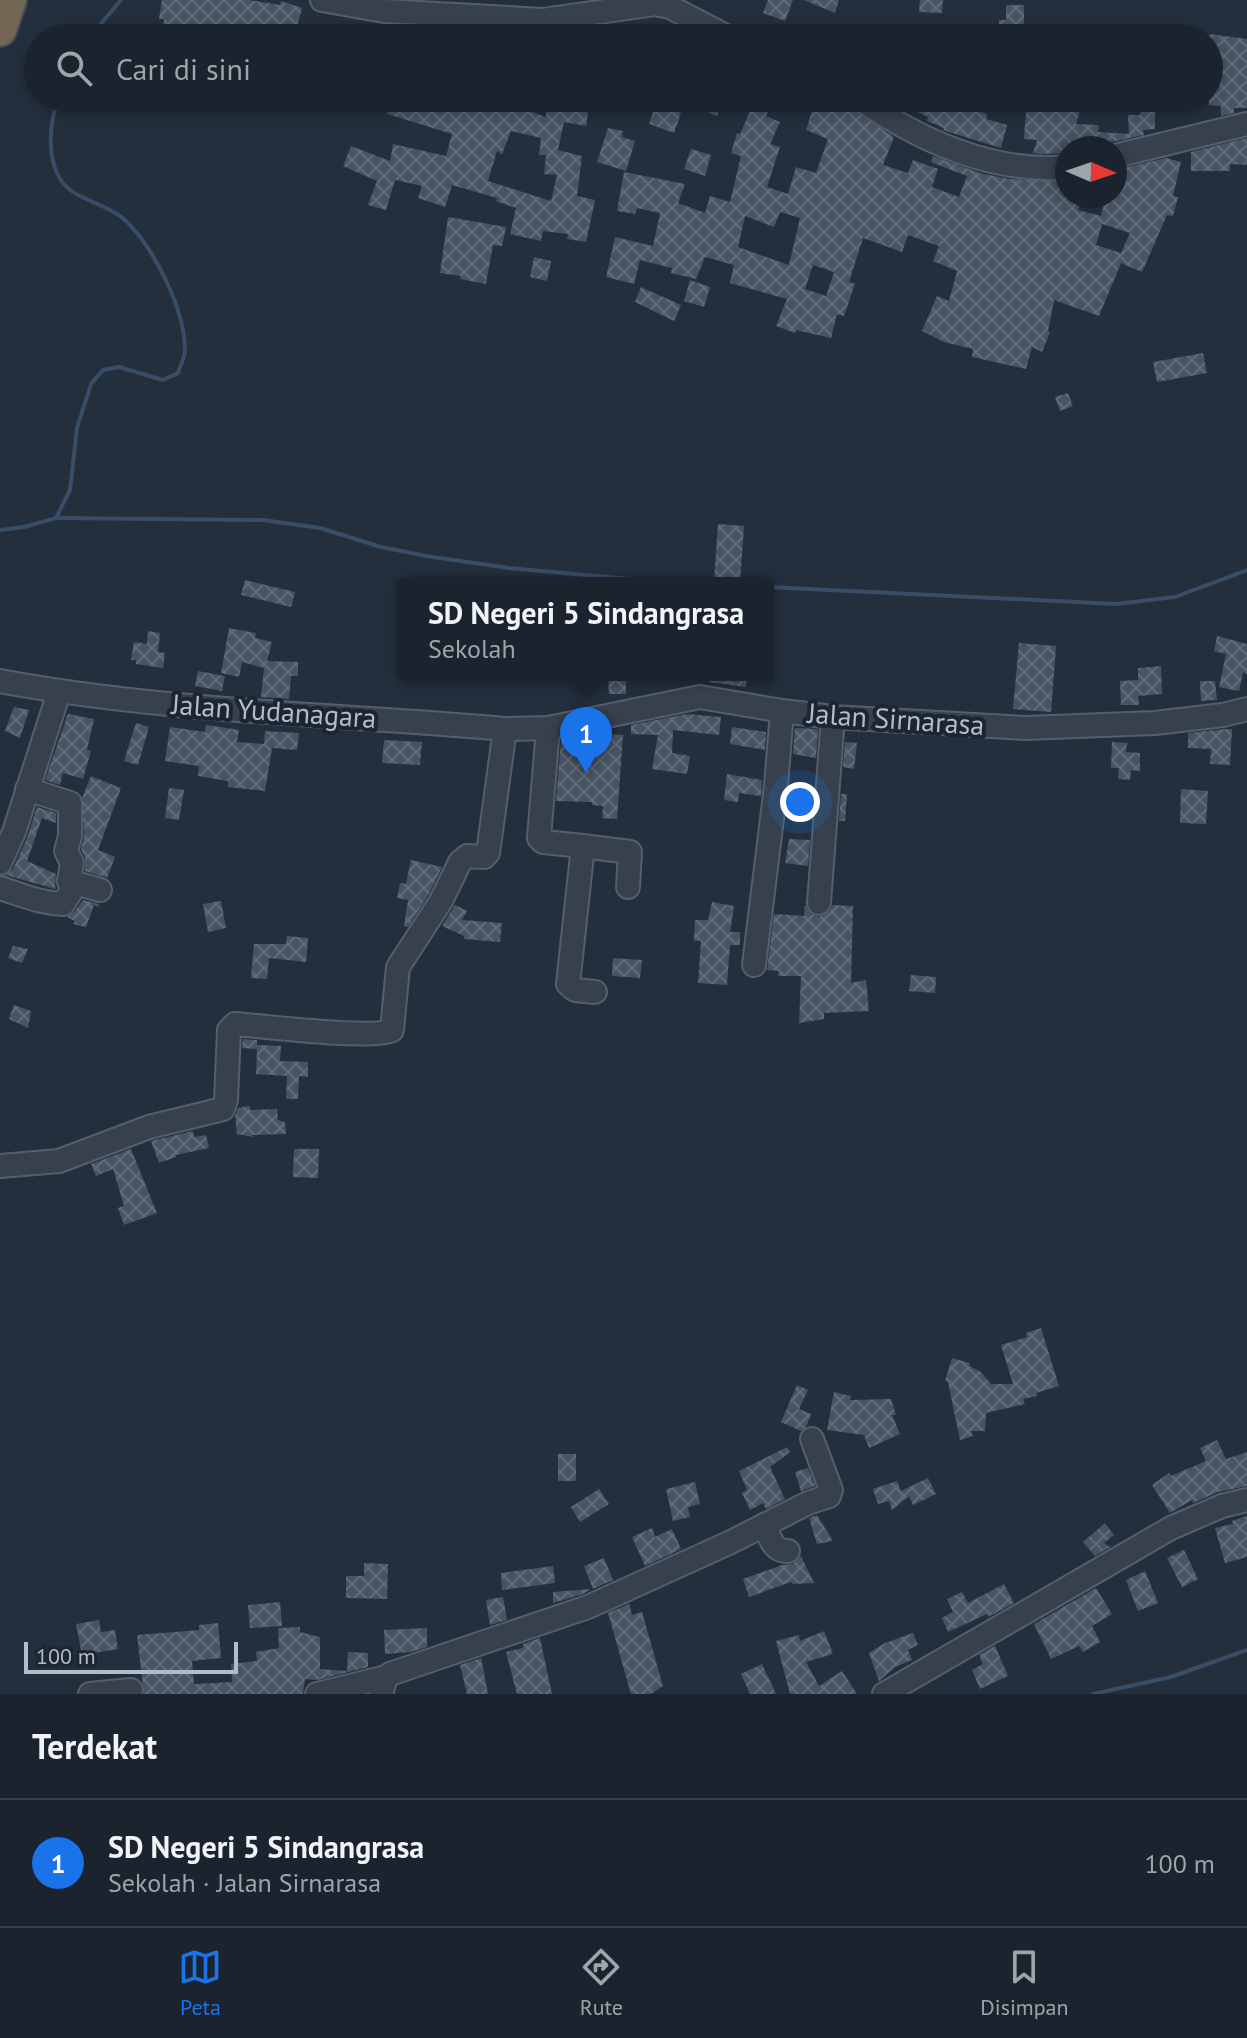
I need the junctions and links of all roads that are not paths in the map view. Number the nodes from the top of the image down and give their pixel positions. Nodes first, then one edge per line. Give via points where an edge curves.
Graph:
1 (10, 0) edge
2 (322, 0) edge
3 (703, 24) edge
4 (0, 30) edge
5 (880, 112) edge
6 (1247, 124) edge
7 (1127, 153) edge
8 (1055, 167) edge
9 (0, 681) edge
10 (59, 692) junction
11 (1247, 709) edge
12 (782, 711) junction
13 (833, 717) junction
14 (548, 728) junction
15 (505, 729) junction
16 (27, 789) junction
17 (583, 846) junction
18 (0, 863) edge
19 (69, 881) junction
20 (628, 887) dead end
21 (0, 888) edge
22 (100, 890) dead end
23 (819, 903) dead end
24 (754, 965) dead end
25 (595, 992) dead end
26 (0, 1166) edge
27 (812, 1439) dead end
28 (1247, 1500) edge
29 (764, 1525) junction
30 (788, 1551) dead end
31 (383, 1686) edge
32 (131, 1690) dead end
33 (90, 1694) edge
34 (317, 1694) edge
35 (884, 1694) edge

1 - 4 highway
2 - 3 street via 384,11 543,20 655,4
5 - 8 street via 907,130 959,151 1030,167
6 - 7 street
9 - 10 street, Jalan Yudanagara
10 - 15 street, Jalan Yudanagara
10 - 16 street
11 - 13 street, Jalan Sirnarasa via 1155,723 1025,728
12 - 13 street, Jalan Sirnarasa
12 - 14 street, Jalan Sirnarasa via 700,697
12 - 24 street
13 - 23 street
14 - 15 street, Jalan Yudanagara
14 - 17 street via 540,839
15 - 26 street via 488,853 460,862 398,967 392,1030 364,1033 235,1024 223,1109 149,1127 59,1161
16 - 18 street
16 - 19 street via 70,803
17 - 20 street via 630,852
17 - 25 street via 568,984
19 - 21 street via 72,890 63,904 30,900
19 - 22 street
27 - 29 street via 829,1496
28 - 35 street via 1171,1528
29 - 30 street via 775,1546
29 - 31 street via 588,1607
31 - 34 street
32 - 33 street

